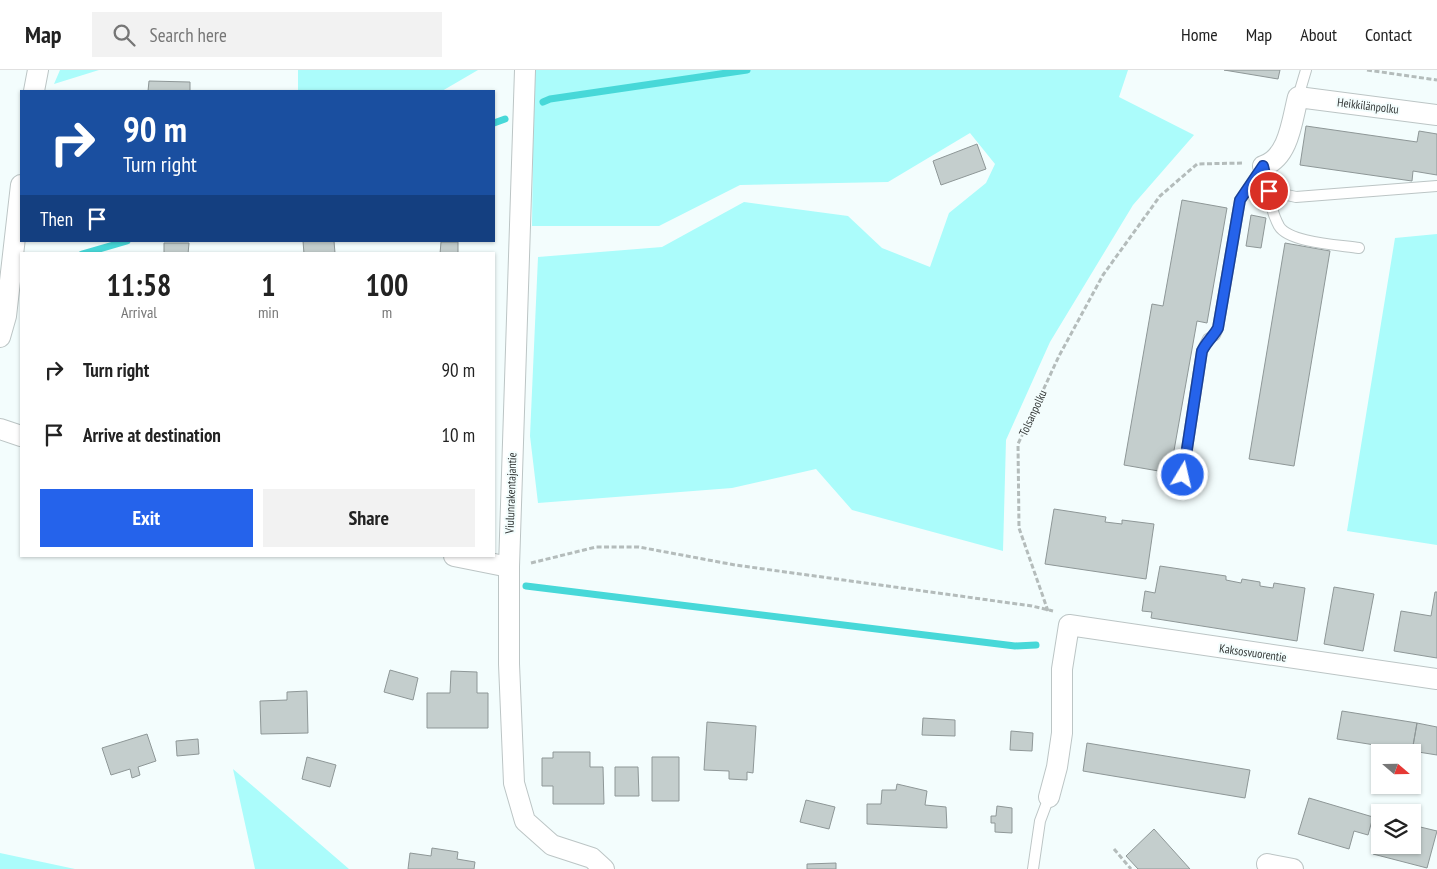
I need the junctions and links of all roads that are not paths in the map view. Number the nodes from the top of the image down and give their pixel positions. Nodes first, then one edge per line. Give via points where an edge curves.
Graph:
1 (38, 70) edge
2 (525, 70) edge
3 (1306, 70) edge
4 (34, 90) edge
5 (1298, 97) junction
6 (1437, 115) edge
7 (1263, 166) junction
8 (1437, 186) edge
9 (1269, 191) junction
10 (20, 194) edge
11 (1359, 248) dead end
12 (0, 337) edge
13 (0, 429) edge
14 (20, 436) edge
15 (1183, 475) dead end
16 (459, 557) edge
17 (509, 567) junction
18 (1437, 679) edge
19 (1049, 797) joint
20 (1267, 864) dead end
21 (604, 869) edge
22 (1033, 869) edge
23 (1293, 869) edge

1 - 4 street
2 - 17 street, Viulunrakentajantie
3 - 5 lane
5 - 6 street, Heikkilänpolku
5 - 7 street via 1282,154 1273,163
7 - 9 lane
7 - 15 lane via 1240,200 1218,328 1202,351
8 - 9 lane via 1296,197
9 - 11 lane via 1280,227 1293,236
10 - 12 street via 6,316
13 - 14 street
16 - 17 street
17 - 21 street, Viulunrakentajantie via 514,783 525,821 552,845 592,858
18 - 19 street, Kaksosvuorentie via 1069,625 1062,669 1062,733
19 - 22 lane via 1040,821
20 - 23 street

